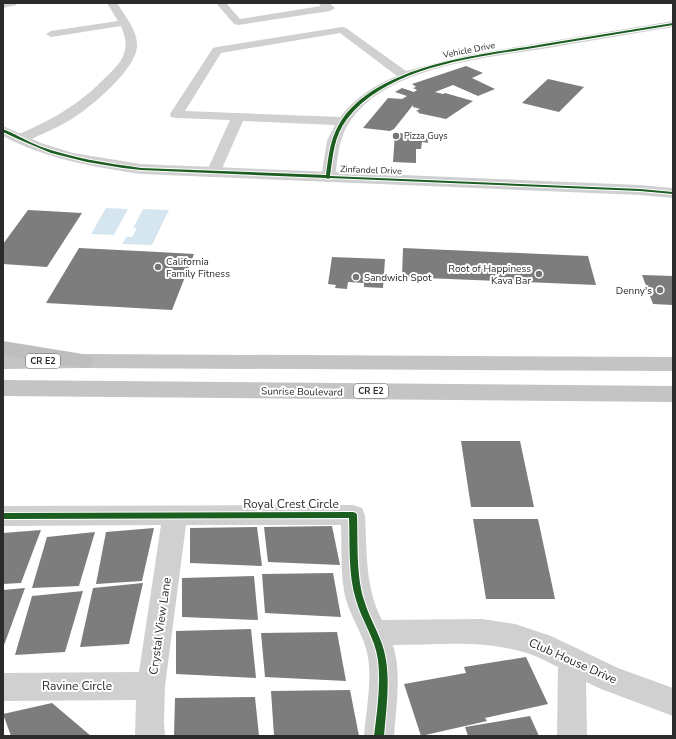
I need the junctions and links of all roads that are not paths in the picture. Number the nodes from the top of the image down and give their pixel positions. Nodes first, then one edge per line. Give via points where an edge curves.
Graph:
1 (12, 3) edge
2 (112, 3) edge
3 (221, 3) edge
4 (323, 3) edge
5 (3, 5) edge
6 (123, 23) junction
7 (673, 24) edge
8 (51, 34) dead end
9 (405, 76) junction
10 (238, 117) junction
11 (343, 121) junction
12 (3, 130) edge
13 (18, 139) junction
14 (213, 172) junction
15 (328, 178) junction
16 (673, 193) edge
17 (3, 348) edge
18 (83, 361) junction
19 (3, 362) edge
20 (673, 364) edge
21 (3, 388) edge
22 (673, 394) edge
23 (174, 515) junction
24 (3, 516) edge
25 (375, 633) junction
26 (572, 660) junction
27 (151, 686) junction
28 (3, 687) edge
29 (673, 703) edge
30 (150, 736) edge
31 (379, 736) edge
32 (572, 736) edge

1 - 5 street
2 - 6 street
3 - 4 street via 238,22 330,8
6 - 8 street
6 - 13 street via 130,35 131,49 123,65 109,74 97,95 52,125
7 - 9 street, Vehicle Drive via 468,58
9 - 10 street via 342,30 217,50 176,114
9 - 11 street, Vehicle Drive via 371,95
10 - 11 street
10 - 14 street
11 - 15 street, Vehicle Drive via 332,145
12 - 13 street, Zinfandel Drive
13 - 14 street, Zinfandel Drive via 37,148 99,164 154,170
14 - 15 street, Zinfandel Drive
15 - 16 street, Zinfandel Drive
17 - 18 highway
18 - 19 main road, CR E2
18 - 20 main road, CR E2
21 - 22 main road, Sunrise Boulevard / CR E2
23 - 24 street, Royal Crest Circle
23 - 25 street, Royal Crest Circle via 353,515 358,593 361,606
23 - 27 street, Crystal View Lane
25 - 26 street, Club House Drive via 482,632 515,636
25 - 31 street, Royal Crest Circle via 384,676
26 - 29 street, Club House Drive via 611,679
26 - 32 street
27 - 28 street, Ravine Circle
27 - 30 street, Crystal View Lane

